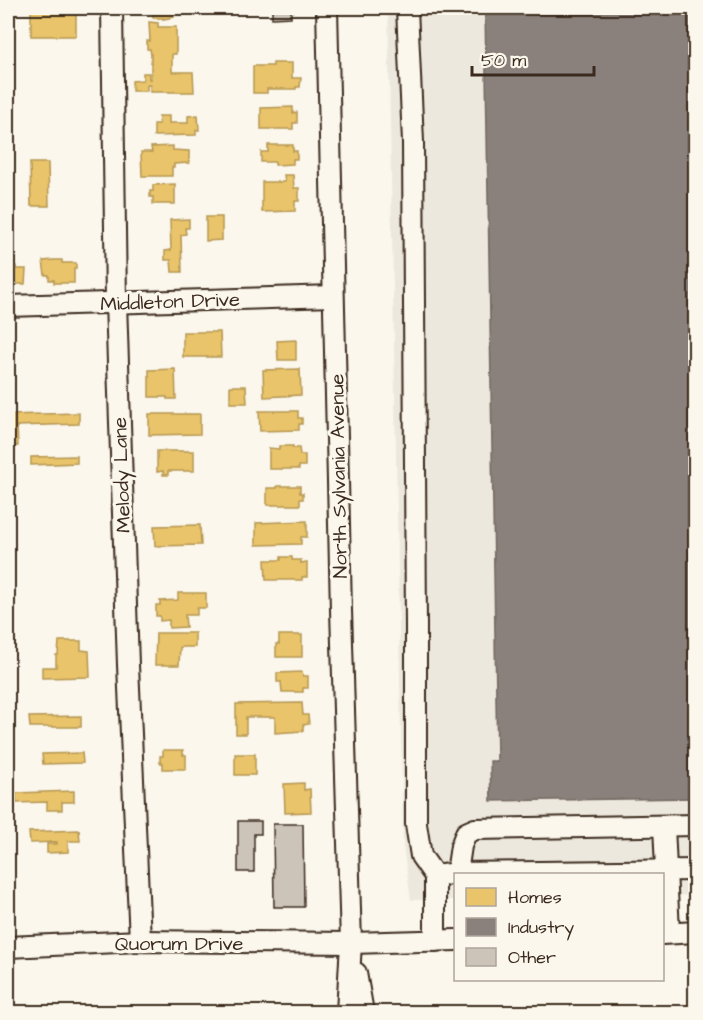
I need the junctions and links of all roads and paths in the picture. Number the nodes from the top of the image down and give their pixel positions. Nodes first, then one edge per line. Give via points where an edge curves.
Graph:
1 (111, 8) edge
2 (327, 8) edge
3 (407, 8) edge
4 (333, 296) junction
5 (116, 302) junction
6 (8, 306) edge
7 (696, 825) edge
8 (664, 826) junction
9 (666, 870) junction
10 (696, 870) edge
11 (454, 873) edge
12 (457, 873) edge
13 (435, 876) junction
14 (696, 932) edge
15 (666, 933) edge
16 (454, 940) edge
17 (435, 941) junction
18 (140, 942) junction
19 (351, 944) junction
20 (8, 947) edge
21 (347, 1012) edge
22 (363, 1012) edge

1 - 5 street, Melody Lane
2 - 4 street, North Sylvania Avenue
3 - 13 street via 413,154 416,824 421,856
4 - 5 street, Middleton Drive
4 - 19 street, North Sylvania Avenue
5 - 6 street, Middleton Drive
5 - 18 street, Melody Lane
7 - 8 street
8 - 9 street
8 - 12 street via 475,829 466,833
9 - 10 street
9 - 12 street
9 - 15 street
11 - 13 street
13 - 17 street
14 - 15 street
16 - 17 street, Quorum Drive
17 - 19 street, Quorum Drive
18 - 19 street, Quorum Drive
18 - 20 street, Quorum Drive
19 - 21 street, North Sylvania Avenue
19 - 22 street, North Sylvania Avenue

